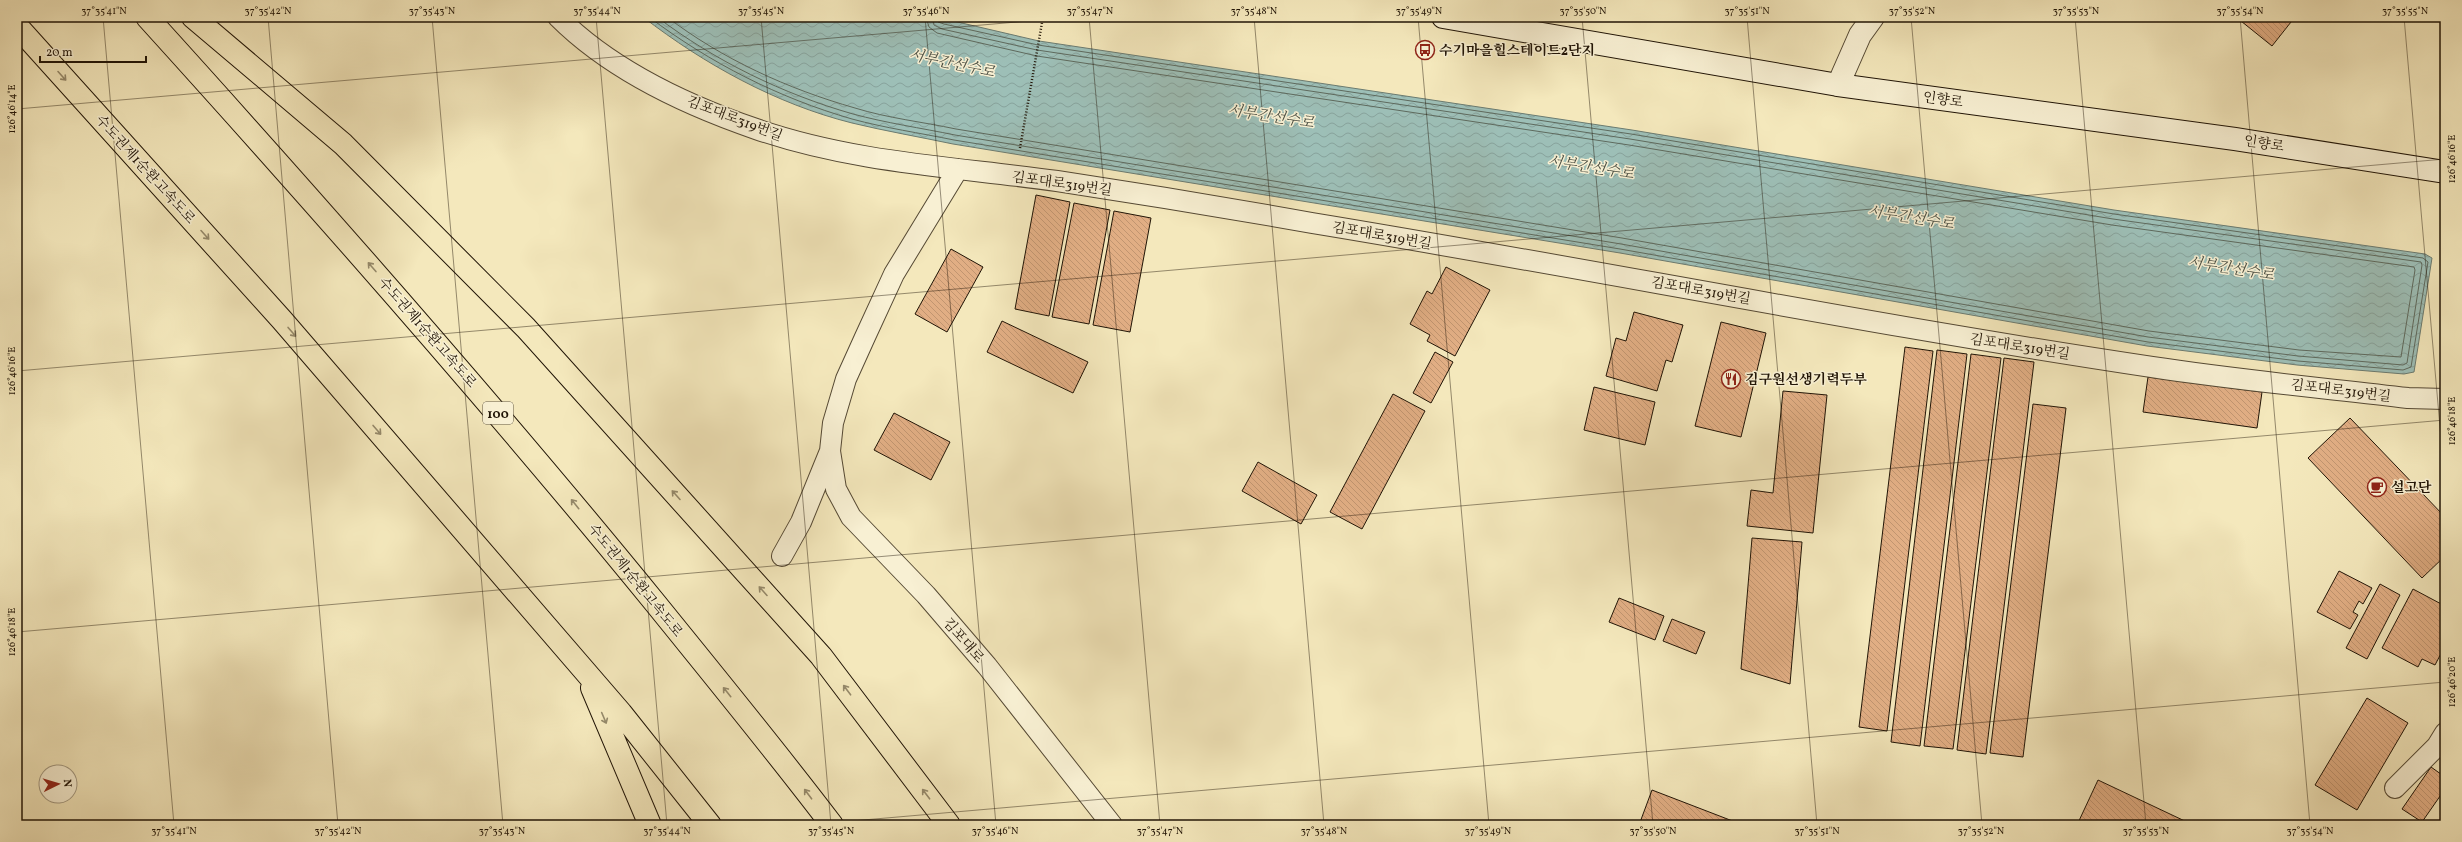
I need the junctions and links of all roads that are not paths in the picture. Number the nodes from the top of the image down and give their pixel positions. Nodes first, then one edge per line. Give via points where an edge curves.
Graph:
1 (146, 17) edge
2 (193, 17) edge
3 (558, 17) edge
4 (1442, 17) edge
5 (1873, 17) edge
6 (17, 26) edge
7 (1838, 84) junction
8 (958, 169) junction
9 (2445, 172) edge
10 (2445, 399) edge
11 (830, 451) junction
12 (782, 556) dead end
13 (583, 669) junction
14 (2445, 733) edge
15 (2395, 788) dead end
16 (650, 825) edge
17 (710, 825) edge
18 (832, 825) edge
19 (949, 825) edge
20 (1112, 825) edge

18 -> 1 highway, 수도권제1순환고속도로 / 100 via 780,756 491,405 275,158
19 -> 2 highway via 821,656 526,328 343,144
3 - 8 lane, 김포대로319번길 via 595,49 647,81 706,110 756,129 866,158
4 - 7 street, 인향로
5 - 7 street via 1860,36
6 -> 13 highway, 수도권제1순환고속도로 via 282,320
7 - 9 street, 인향로 via 2236,139
8 - 10 lane, 김포대로319번길 via 1058,182 1315,223 2154,368 2408,398
8 - 11 lane via 894,274 865,337 833,423
11 - 12 lane via 801,522
11 - 20 lane, 김포대로 via 836,489 851,517 926,595 986,666
13 -> 16 highway
13 - 17 highway, 수도권제1순환고속도로 via 622,713
14 - 15 lane via 2436,746

